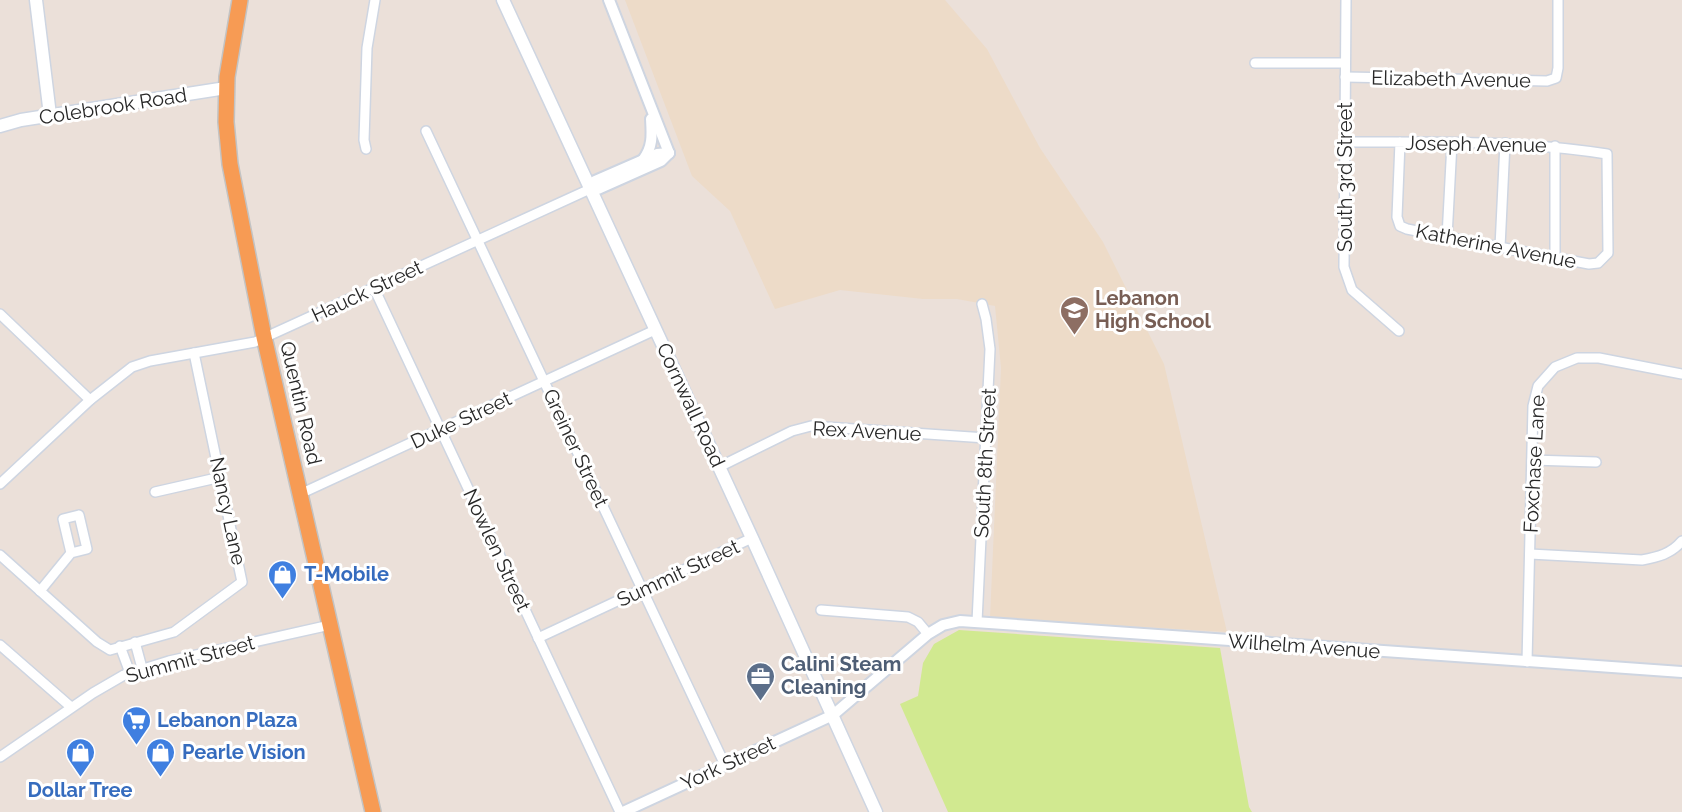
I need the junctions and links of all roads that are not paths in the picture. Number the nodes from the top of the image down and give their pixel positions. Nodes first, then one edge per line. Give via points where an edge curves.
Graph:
1 (36, 0) edge
2 (240, 0) edge
3 (375, 0) edge
4 (503, 0) edge
5 (609, 0) edge
6 (1346, 0) edge
7 (1558, 0) edge
8 (1255, 63) dead end
9 (1345, 63) junction
10 (1345, 77) junction
11 (226, 88) junction
12 (650, 106) junction
13 (50, 116) junction
14 (0, 126) edge
15 (426, 131) dead end
16 (1345, 142) junction
17 (1400, 142) junction
18 (1452, 143) junction
19 (1505, 143) junction
20 (1555, 146) junction
21 (366, 149) dead end
22 (669, 153) junction
23 (1608, 154) joint
24 (643, 160) junction
25 (590, 189) junction
26 (1447, 237) junction
27 (478, 240) junction
28 (1500, 247) junction
29 (1555, 258) junction
30 (374, 288) junction
31 (982, 304) dead end
32 (0, 314) edge
33 (655, 330) junction
34 (1399, 331) dead end
35 (264, 338) junction
36 (194, 352) junction
37 (1682, 375) edge
38 (544, 381) junction
39 (90, 400) junction
40 (440, 429) junction
41 (986, 438) junction
42 (1532, 460) junction
43 (1596, 462) dead end
44 (719, 467) junction
45 (220, 477) junction
46 (0, 484) edge
47 (155, 492) dead end
48 (300, 494) junction
49 (752, 538) junction
50 (1682, 541) edge
51 (71, 553) dead end
52 (1530, 554) junction
53 (0, 555) edge
54 (642, 589) junction
55 (40, 591) junction
56 (821, 610) dead end
57 (977, 622) junction
58 (330, 625) junction
59 (928, 634) junction
60 (538, 638) junction
61 (135, 642) junction
62 (0, 645) edge
63 (120, 646) junction
64 (1527, 662) junction
65 (142, 668) junction
66 (1682, 672) edge
67 (130, 673) junction
68 (71, 707) junction
69 (832, 715) junction
70 (0, 757) edge
71 (725, 765) junction
72 (372, 812) edge
73 (622, 812) edge
74 (876, 812) edge

1 - 13 main road
2 - 11 highway, Quentin Road
3 - 21 street via 367,48
4 - 25 main road, Cornwall Road
5 - 12 street
6 - 9 street, South 3rd Street
7 - 10 street, Elizabeth Avenue via 1556,78 1547,81
8 - 9 street
9 - 10 street, South 3rd Street
10 - 16 street, South 3rd Street
11 - 13 main road, Colebrook Road
11 - 35 highway, Quentin Road via 230,164
12 - 22 street
12 - 24 street via 652,142
13 - 14 main road, Colebrook Road
15 - 27 street, Greiner Street
16 - 17 street, Joseph Avenue
16 - 34 street, South 3rd Street via 1346,275 1352,290
17 - 18 street, Joseph Avenue
17 - 26 street, Katherine Avenue via 1400,225
18 - 19 street, Joseph Avenue
18 - 26 street
19 - 20 street, Joseph Avenue
19 - 28 street
20 - 23 street, Joseph Avenue
20 - 29 street
22 - 24 street, Hauck Street
22 - 25 street, Hauck Street via 661,161
23 - 29 street, Katherine Avenue via 1608,254 1598,263 1589,264
24 - 25 street, Hauck Street via 595,181
25 - 27 street, Hauck Street
25 - 33 main road, Cornwall Road
26 - 28 street, Katherine Avenue
27 - 30 street, Hauck Street
27 - 38 street, Greiner Street
28 - 29 street, Katherine Avenue
30 - 35 street, Hauck Street
30 - 40 street, Nowlen Street
31 - 41 street, South 8th Street via 990,349
32 - 39 street
33 - 38 street, Duke Street
33 - 44 main road, Cornwall Road
35 - 36 street, Hauck Street
35 - 48 highway, Quentin Road
36 - 39 street, Hauck Street via 132,367
36 - 45 street, Nancy Lane
37 - 42 street, Foxchase Lane via 1599,358 1577,358 1555,367 1538,386 1533,406
38 - 40 street, Duke Street
38 - 54 street, Greiner Street
39 - 46 street, Hauck Street
40 - 48 street, Duke Street
40 - 60 street, Nowlen Street
41 - 44 street, Rex Avenue via 811,426 792,431
41 - 57 street, South 8th Street
42 - 43 street
42 - 52 street, Foxchase Lane
44 - 49 main road, Cornwall Road
45 - 47 street
45 - 61 street, Nancy Lane via 242,582 174,632
48 - 58 highway, Quentin Road
49 - 54 street, Summit Street
49 - 69 main road, Cornwall Road
50 - 52 street via 1660,557 1642,560
51 - 55 street
52 - 64 street, Foxchase Lane
53 - 55 street
54 - 60 street, Summit Street
54 - 71 street, Greiner Street
55 - 63 street via 97,642 110,650
56 - 59 street via 908,616
57 - 59 street, Wilhelm Avenue via 952,623
57 - 64 street, Wilhelm Avenue
58 - 65 street, Summit Street
58 - 72 highway, Quentin Road
59 - 69 street, Wilhelm Avenue
60 - 73 street, Nowlen Street
61 - 63 street
61 - 65 street
62 - 68 street
63 - 67 street
64 - 66 street, Wilhelm Avenue
65 - 67 street, Summit Street
67 - 68 street, Summit Street
68 - 70 street, Summit Street
69 - 71 street, York Street
69 - 74 main road, Cornwall Road
71 - 73 street, York Street

